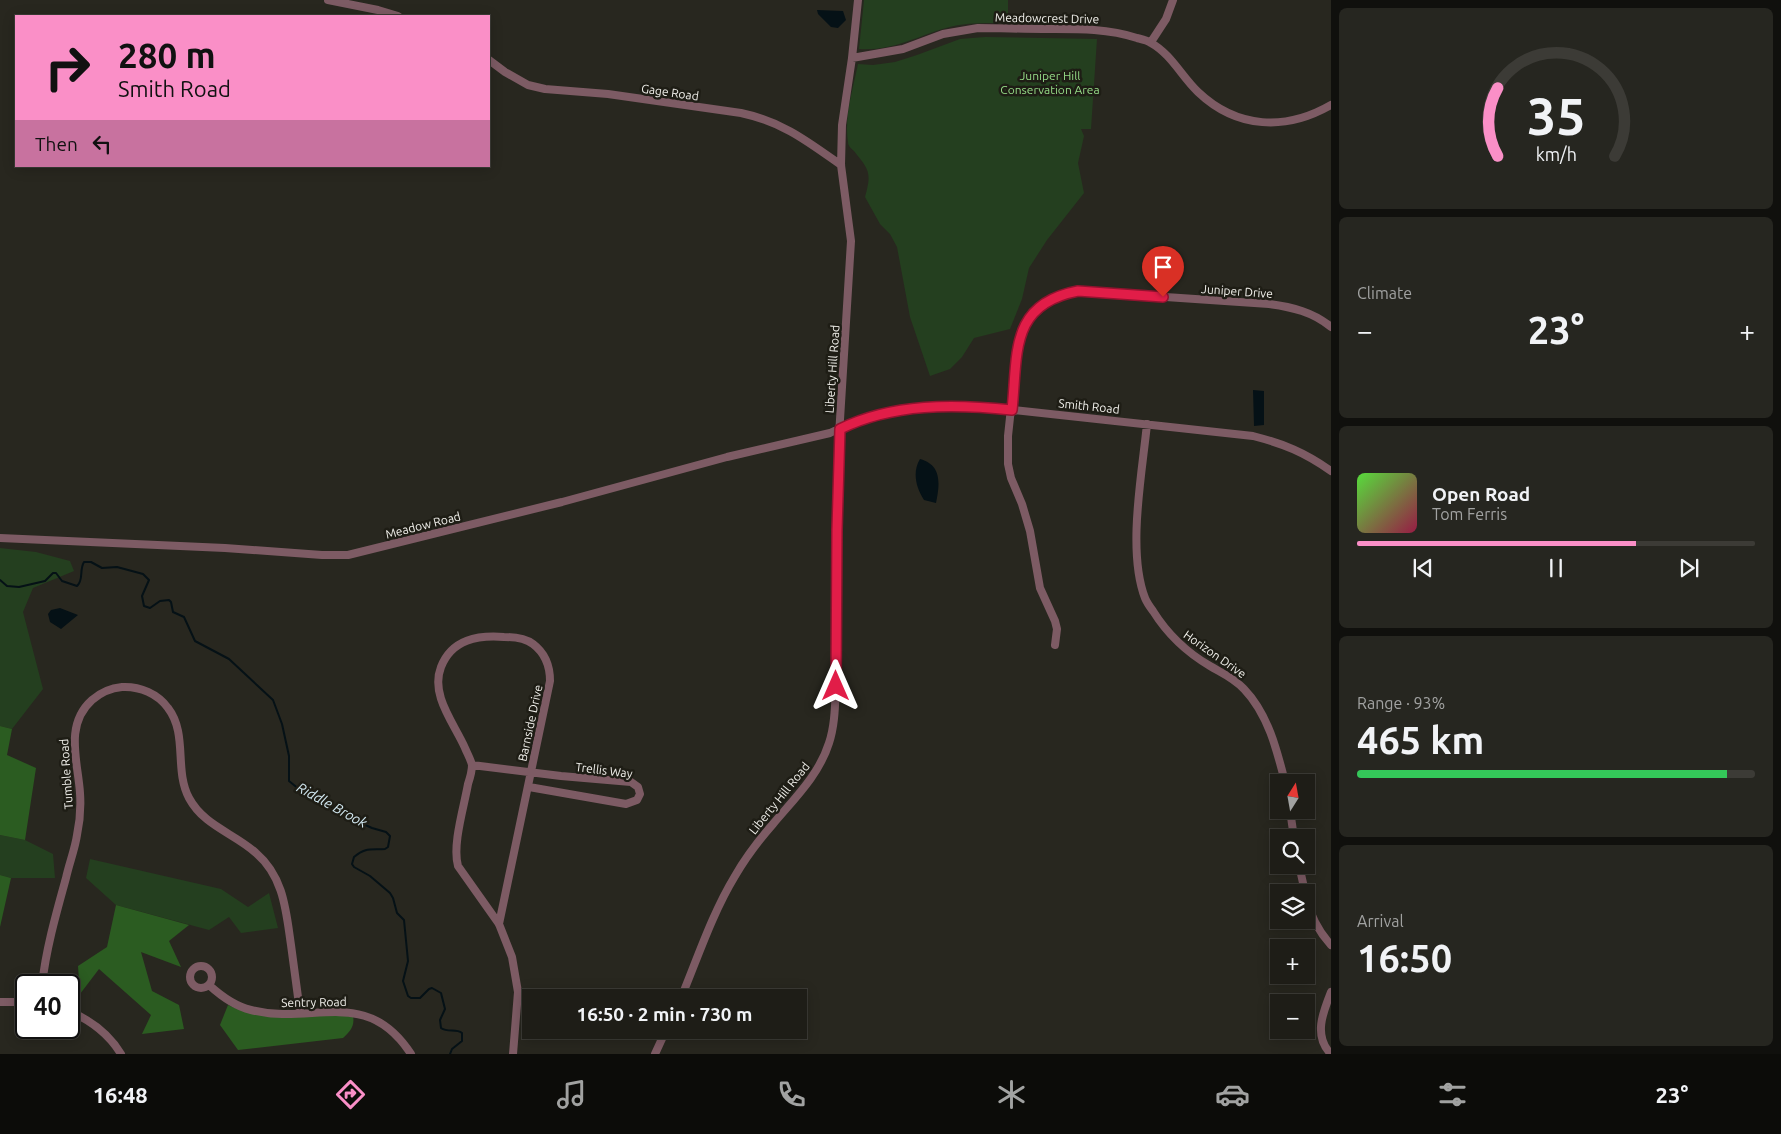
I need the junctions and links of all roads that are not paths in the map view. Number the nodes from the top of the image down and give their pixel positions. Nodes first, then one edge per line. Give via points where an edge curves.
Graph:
1 (328, 0) edge
2 (858, 0) edge
3 (1173, 0) edge
4 (394, 15) edge
5 (1151, 42) junction
6 (852, 58) junction
7 (490, 61) edge
8 (1331, 105) edge
9 (841, 165) junction
10 (1331, 327) edge
11 (1012, 410) junction
12 (1147, 424) junction
13 (840, 429) junction
14 (1331, 471) edge
15 (0, 538) edge
16 (1055, 644) dead end
17 (472, 765) junction
18 (531, 772) junction
19 (1283, 774) edge
20 (529, 787) junction
21 (1315, 923) edge
22 (500, 924) junction
23 (1331, 945) edge
24 (44, 974) edge
25 (209, 984) dead end
26 (685, 989) edge
27 (1331, 992) edge
28 (0, 1002) edge
29 (15, 1002) edge
30 (300, 1012) junction
31 (80, 1016) edge
32 (662, 1039) edge
33 (121, 1054) edge
34 (411, 1054) edge
35 (513, 1054) edge
36 (655, 1054) edge
37 (1330, 1054) edge

1 - 4 street
2 - 6 street, Liberty Hill Road
3 - 5 street via 1166,19
5 - 6 street, Meadowcrest Drive via 1106,30 978,28 943,34 904,49
5 - 8 street, Meadowcrest Drive via 1198,92 1232,115 1274,123 1316,114
6 - 9 street, Liberty Hill Road via 842,125
7 - 9 street, Gage Road via 528,85 545,89 608,94 762,118 787,128
9 - 13 street, Liberty Hill Road via 851,242
10 - 11 street, Juniper Drive via 1310,314 1269,304 1099,292 1064,293 1039,307 1022,330
11 - 12 street, Smith Road
11 - 13 street, Smith Road via 902,409 853,422
11 - 16 street, Juniper Drive via 1008,450 1010,478 1028,524 1040,588 1055,621
12 - 14 street, Smith Road via 1260,438 1294,448
12 - 19 street, Horizon Drive via 1137,543 1145,599 1166,630 1185,650 1230,676 1251,697 1272,735
13 - 15 street, Meadow Road via 348,555
13 - 26 street, Liberty Hill Road via 836,686 829,742 818,768 798,797 756,845 728,887
17 - 18 street, Trellis Way
17 - 18 street, Barnside Drive via 439,694 442,666 453,649 465,641 485,636 513,637 538,649 550,674 550,688
17 - 22 street via 456,859 461,873
18 - 20 street, Barnside Drive
18 - 20 street, Trellis Way via 631,782 638,787 640,794 636,800 626,804
20 - 22 street, Barnside Drive
21 - 23 street
22 - 35 street via 512,957 518,992
24 - 30 street, Tumble Road via 48,943 78,826 81,795 74,740 77,723 84,708 97,696 113,689 131,687 148,691 169,708 179,732 183,782 194,806 212,824 255,852 274,874 285,903
25 - 30 street, Sentry Road via 224,998 249,1010
27 - 37 street via 1320,1031
28 - 29 street
30 - 34 street, Sentry Road via 337,1011 363,1015 388,1027
31 - 33 street via 110,1038
32 - 36 street

